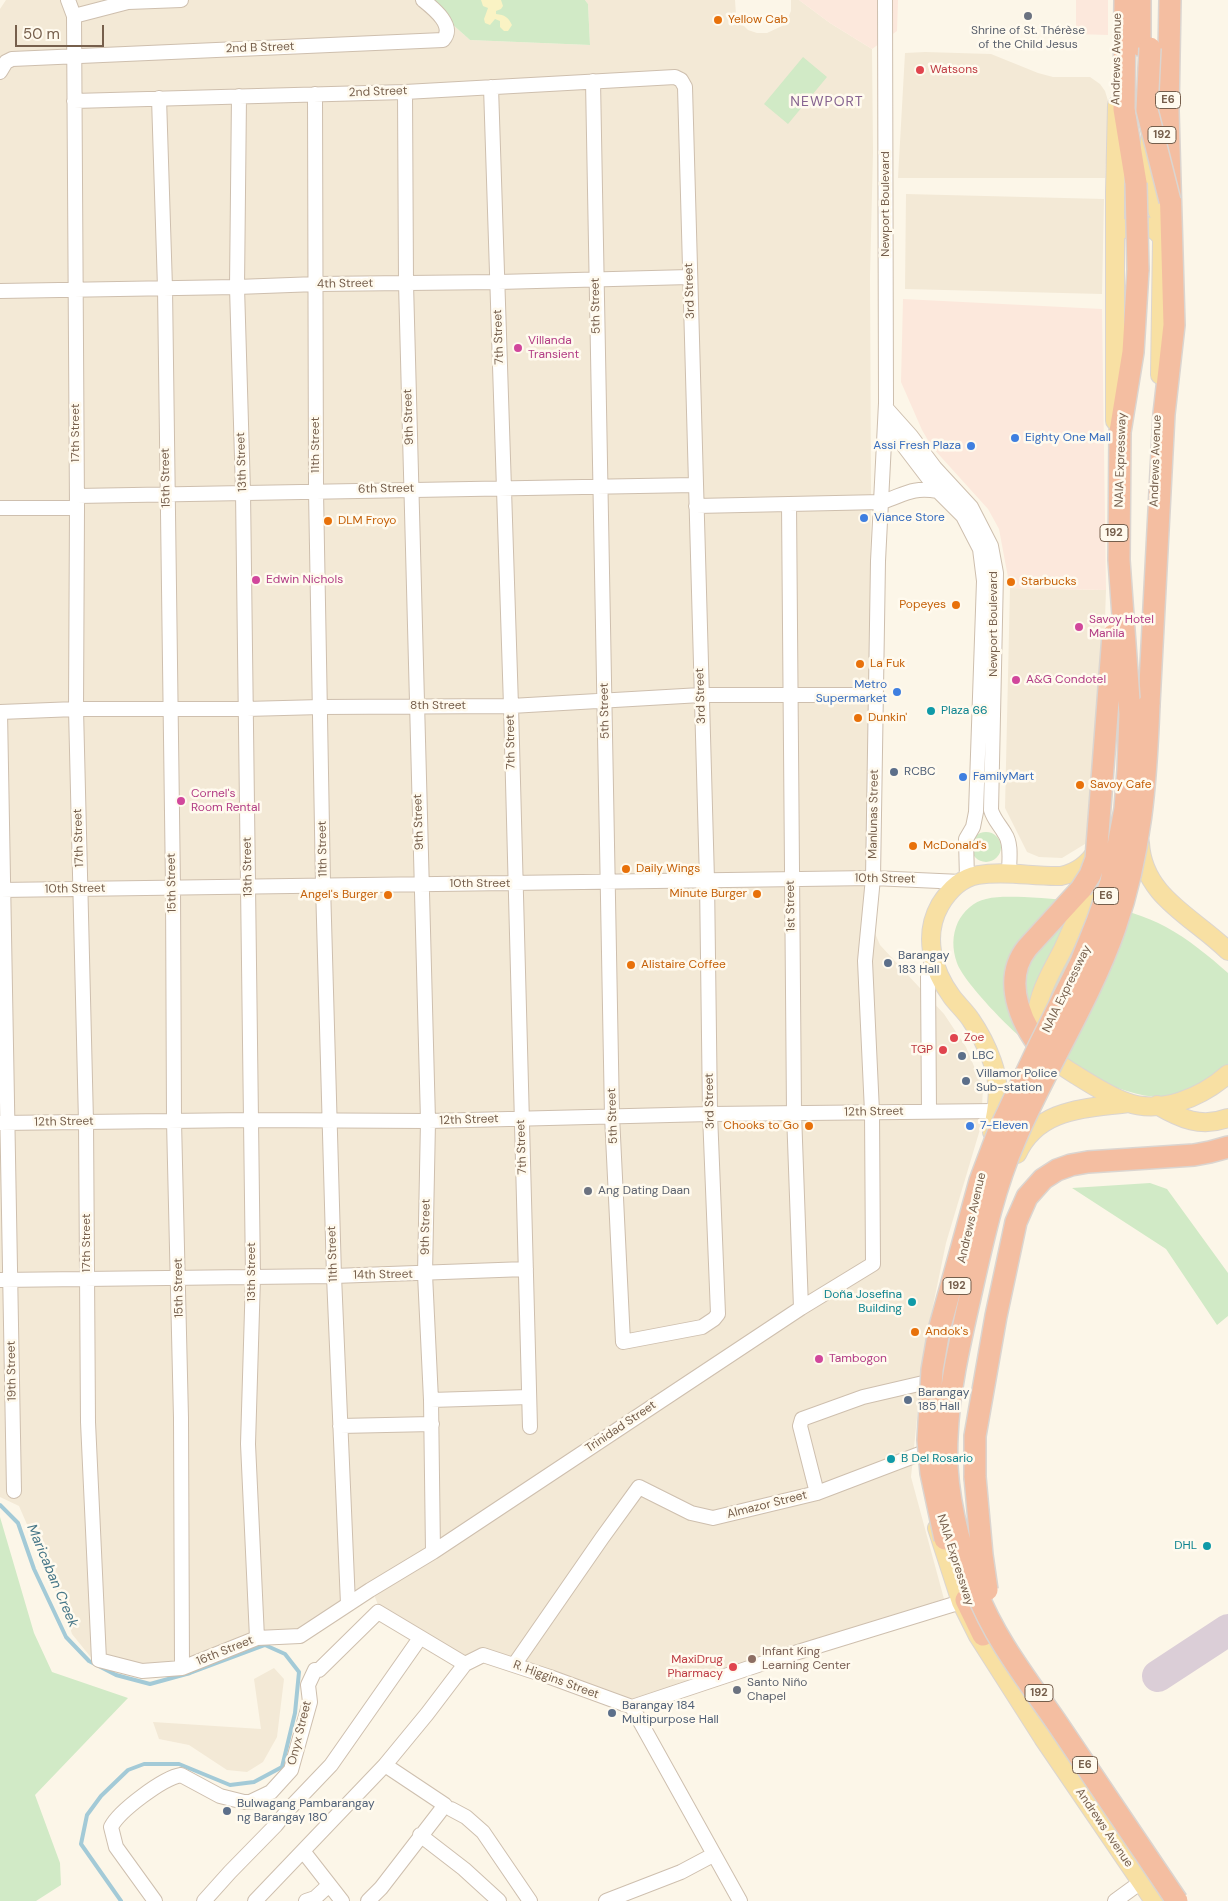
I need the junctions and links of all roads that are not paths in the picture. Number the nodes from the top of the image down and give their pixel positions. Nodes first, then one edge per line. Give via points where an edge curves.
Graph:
1 (68, 0) edge
2 (181, 0) edge
3 (423, 0) edge
4 (885, 0) edge
5 (1118, 0) edge
6 (1125, 0) edge
7 (1140, 0) edge
8 (1150, 0) edge
9 (1164, 0) edge
10 (1170, 0) edge
11 (129, 1) edge
12 (74, 16) junction
13 (74, 56) junction
14 (1152, 69) dead end
15 (0, 72) edge
16 (681, 80) joint
17 (592, 81) junction
18 (491, 87) junction
19 (405, 92) junction
20 (315, 94) junction
21 (238, 96) junction
22 (159, 98) junction
23 (74, 101) junction
24 (1136, 183) junction
25 (1170, 201) junction
26 (1162, 220) junction
27 (1162, 238) junction
28 (1115, 244) junction
29 (690, 277) junction
30 (596, 280) junction
31 (498, 282) junction
32 (406, 283) junction
33 (317, 284) junction
34 (237, 287) junction
35 (165, 288) junction
36 (75, 290) junction
37 (0, 292) edge
38 (886, 408) junction
39 (884, 425) junction
40 (696, 485) junction
41 (600, 486) junction
42 (504, 488) junction
43 (411, 489) junction
44 (938, 490) junction
45 (316, 491) junction
46 (243, 492) junction
47 (166, 494) junction
48 (77, 502) junction
49 (882, 502) junction
50 (789, 504) junction
51 (696, 506) junction
52 (0, 508) edge
53 (1119, 560) junction
54 (789, 694) junction
55 (702, 695) junction
56 (875, 695) junction
57 (605, 701) junction
58 (511, 706) junction
59 (321, 707) junction
60 (416, 707) junction
61 (76, 709) junction
62 (169, 709) junction
63 (246, 710) junction
64 (0, 712) edge
65 (1110, 822) junction
66 (973, 826) junction
67 (1000, 828) junction
68 (1009, 873) junction
69 (873, 878) junction
70 (790, 879) junction
71 (707, 880) junction
72 (964, 880) junction
73 (608, 882) junction
74 (421, 884) junction
75 (515, 884) junction
76 (323, 885) junction
77 (248, 886) junction
78 (173, 887) junction
79 (81, 889) junction
80 (2, 890) edge
81 (1228, 951) edge
82 (933, 957) junction
83 (1050, 1058) junction
84 (1228, 1074) edge
85 (1128, 1103) junction
86 (1157, 1105) junction
87 (997, 1110) junction
88 (929, 1111) junction
89 (872, 1112) junction
90 (794, 1113) junction
91 (710, 1114) junction
92 (612, 1116) junction
93 (521, 1118) junction
94 (1228, 1118) edge
95 (251, 1120) junction
96 (174, 1121) junction
97 (329, 1121) junction
98 (428, 1121) junction
99 (86, 1122) junction
100 (4, 1123) edge
101 (1228, 1147) edge
102 (873, 1264) joint
103 (526, 1269) junction
104 (426, 1274) junction
105 (334, 1276) junction
106 (253, 1277) junction
107 (179, 1278) junction
108 (87, 1279) junction
109 (5, 1280) edge
110 (801, 1308) junction
111 (623, 1342) joint
112 (936, 1380) junction
113 (529, 1397) junction
114 (431, 1400) junction
115 (432, 1424) junction
116 (340, 1426) junction
117 (530, 1427) dead end
118 (930, 1457) junction
119 (953, 1461) junction
120 (14, 1491) dead end
121 (817, 1493) junction
122 (433, 1552) junction
123 (370, 1590) joint
124 (961, 1602) junction
125 (348, 1604) junction
126 (994, 1627) junction
127 (257, 1638) junction
128 (420, 1638) junction
129 (99, 1660) joint
130 (465, 1664) junction
131 (514, 1665) junction
132 (182, 1668) junction
133 (632, 1707) junction
134 (1060, 1726) junction
135 (1043, 1738) junction
136 (385, 1764) junction
137 (448, 1807) junction
138 (420, 1835) junction
139 (303, 1851) junction
140 (713, 1855) junction
141 (1141, 1882) junction
142 (328, 1885) junction
143 (155, 1901) edge
144 (204, 1901) edge
145 (255, 1901) edge
146 (306, 1901) edge
147 (342, 1901) edge
148 (368, 1901) edge
149 (499, 1901) edge
150 (530, 1901) edge
151 (606, 1901) edge
152 (740, 1901) edge
153 (1115, 1901) edge
154 (1154, 1901) edge
155 (1164, 1901) edge
156 (1179, 1901) edge

1 - 12 street
2 - 11 street
3 - 13 street, 2nd B Street via 444,22 447,30 443,40
4 - 38 street, Newport Boulevard
5 - 28 main road, Andrews Avenue / 192
6 - 24 highway, NAIA Expressway / E6 via 1124,108
7 - 24 highway
8 - 25 highway, bridge via 1147,110
9 - 26 main road, Andrews Avenue / 192
10 - 25 highway, NAIA Expressway / E6, bridge
11 - 12 street
12 - 13 street, 17th Street
13 - 15 street via 12,59
13 - 23 street, 17th Street
14 - 26 main road via 1149,193
16 - 17 street, 2nd Street via 675,77
16 - 29 street, 3rd Street via 685,87
17 - 18 street, 2nd Street
17 - 30 street, 5th Street
18 - 19 street, 2nd Street
18 - 31 street, 7th Street
19 - 20 street, 2nd Street
19 - 32 street, 9th Street
20 - 21 street, 2nd Street
20 - 33 street, 11th Street
21 - 22 street, 2nd Street
21 - 34 street, 13th Street
22 - 23 street, 2nd Street
22 - 35 street, 15th Street
23 - 36 street, 17th Street
24 - 53 highway, NAIA Expressway / E6, bridge via 1138,270 1133,352 1120,432
25 - 126 highway, NAIA Expressway / E6, bridge via 1174,324 1164,414 1147,772 1137,847 1115,927 1098,972 1015,1140 999,1183 954,1371 947,1438 956,1528 976,1591
26 - 27 main road, Andrews Avenue / 192
27 - 28 main road via 1153,228 1140,225 1122,232
27 - 81 main road, Andrews Avenue / 192 via 1159,400 1140,854 1155,887
28 - 65 main road, Andrews Avenue / 192
29 - 30 street, 4th Street
29 - 40 street, 3rd Street
30 - 31 street, 4th Street
30 - 41 street, 5th Street
31 - 32 street, 4th Street
31 - 42 street, 7th Street
32 - 33 street, 4th Street
32 - 43 street, 9th Street
33 - 34 street, 4th Street
33 - 45 street, 11th Street
34 - 35 street, 4th Street
34 - 46 street, 13th Street
35 - 36 street, 4th Street
35 - 47 street, 15th Street
36 - 37 street, 4th Street
36 - 48 street, 17th Street
38 - 39 street, Newport Boulevard
38 - 67 street, Newport Boulevard via 971,508 991,546 996,573 991,810
39 - 44 street, Newport Boulevard
39 - 49 street, Manlunas Street
40 - 41 street, 6th Street
40 - 51 street, 3rd Street
41 - 42 street, 6th Street
41 - 57 street, 5th Street
42 - 43 street, 6th Street
42 - 58 street, 7th Street
43 - 45 street, 6th Street
43 - 60 street, 9th Street
44 - 49 street via 923,488 909,491
44 - 66 street, Newport Boulevard via 963,516 972,531 980,549 984,581
45 - 46 street, 6th Street
45 - 59 street, 11th Street
46 - 47 street, 6th Street
46 - 63 street, 13th Street
47 - 48 street, 6th Street
47 - 62 street, 15th Street
48 - 52 street, 6th Street
48 - 61 street, 17th Street
49 - 50 street
49 - 56 street, Manlunas Street
50 - 51 street
50 - 54 street, 1st Street
51 - 55 street, 3rd Street
53 - 83 highway, bridge via 1096,859 1081,888 1027,948 1016,969 1018,1005 1031,1034
53 - 155 highway, NAIA Expressway / E6, bridge via 1130,714 1125,809 1111,882 1081,962 998,1133 980,1181 939,1330 932,1370 928,1440 943,1531 966,1600 983,1635
54 - 55 street, 8th Street
54 - 56 street, 8th Street
54 - 70 street, 1st Street
55 - 57 street, 8th Street
55 - 71 street, 3rd Street
56 - 69 street, Manlunas Street
57 - 58 street, 8th Street
57 - 73 street, 5th Street
58 - 60 street, 8th Street
58 - 75 street, 7th Street
59 - 60 street, 8th Street
59 - 63 street, 8th Street
59 - 76 street, 11th Street
60 - 74 street, 9th Street
61 - 62 street, 8th Street
61 - 64 street, 8th Street
61 - 79 street, 17th Street
62 - 63 street, 8th Street
62 - 78 street, 15th Street
63 - 77 street, 13th Street
64 - 80 street, 19th Street
65 - 68 main road, Andrews Avenue / 192 via 1092,857 1075,872 1061,876
65 - 83 main road via 1102,875 1083,907 1041,996 1037,1030 1043,1049
66 - 67 street via 987,823
66 - 72 street, Newport Boulevard via 966,839
67 - 68 street, Newport Boulevard via 1009,841
68 - 72 main road, 192 via 977,875
69 - 70 street, 10th Street
69 - 72 street, 10th Street
69 - 89 street, Manlunas Street via 865,961
70 - 71 street, 10th Street
70 - 90 street, 1st Street
71 - 73 street, 10th Street
71 - 91 street, 3rd Street
72 - 82 main road, 192 via 950,891 934,918 930,938
73 - 75 street, 10th Street
73 - 92 street, 5th Street
74 - 75 street, 10th Street
74 - 76 street, 10th Street
74 - 98 street, 9th Street
75 - 93 street, 7th Street
76 - 77 street, 10th Street
76 - 97 street, 11th Street
77 - 78 street, 10th Street
77 - 95 street, 13th Street
78 - 79 street, 10th Street
78 - 96 street, 15th Street
79 - 80 street, 10th Street
79 - 99 street, 17th Street
80 - 100 street, 19th Street
82 - 87 main road, Andrews Avenue / 192 via 946,989 971,1019 988,1049 999,1094
82 - 88 street via 928,976
83 - 85 main road, 192 via 1088,1083
84 - 86 main road, 192 via 1194,1097
85 - 86 main road, 192
85 - 119 main road, Andrews Avenue / 192 via 1051,1117 1035,1128 1020,1148 998,1209 974,1296 955,1404
86 - 94 main road via 1180,1118 1197,1122
87 - 88 street, 12th Street
87 - 112 main road, Andrews Avenue / 192
88 - 89 street, 12th Street
89 - 90 street, 12th Street
89 - 102 street, Manlunas Street
90 - 91 street, 12th Street
90 - 110 street, 1st Street
91 - 92 street, 12th Street
91 - 111 street, 3rd Street via 718,1314 702,1327
92 - 93 street, 12th Street
92 - 111 street, 5th Street
93 - 98 street, 12th Street
93 - 103 street, 7th Street
95 - 96 street, 12th Street
95 - 97 street, 12th Street
95 - 106 street, 13th Street
96 - 99 street, 12th Street
96 - 107 street, 15th Street
97 - 98 street, 12th Street
97 - 105 street, 11th Street
98 - 104 street, 9th Street
99 - 100 street, 12th Street
99 - 108 street, 17th Street
100 - 109 street, 19th Street
101 - 126 highway, bridge via 1202,1154 1071,1165 1043,1180 1024,1203 1016,1222 996,1316 975,1436 978,1522
102 - 110 street, Trinidad Street
103 - 104 street, 14th Street
103 - 113 street, 7th Street
104 - 105 street, 14th Street
104 - 114 street, 9th Street
105 - 106 street, 14th Street
105 - 116 street, 11th Street
106 - 107 street, 14th Street
106 - 127 street, 13th Street via 248,1436
107 - 108 street, 14th Street
107 - 132 street, 15th Street
108 - 109 street, 14th Street
108 - 129 street, 17th Street via 88,1430
109 - 120 street, 19th Street
110 - 122 street, Trinidad Street
112 - 118 main road, Andrews Avenue / 192
112 - 121 street via 863,1397 800,1421
113 - 114 street
113 - 117 street, 7th Street
114 - 115 street, 9th Street
115 - 116 street
115 - 122 street, 9th Street
116 - 125 street, 11th Street
118 - 119 main road
118 - 121 street, Almazor Street
118 - 124 main road, Andrews Avenue / 192 via 934,1520
119 - 134 main road, Andrews Avenue / 192 via 960,1520 981,1590 996,1622
121 - 131 street, Almazor Street via 713,1518 691,1513 639,1487
122 - 123 street, Trinidad Street
123 - 125 street, 16th Street
124 - 133 street
124 - 135 main road, Andrews Avenue / 192 via 982,1644
125 - 127 street, 16th Street via 300,1636
126 - 156 highway, NAIA Expressway / E6, bridge
127 - 132 street, 16th Street
128 - 130 street, Onyx Street
128 - 143 street, Onyx Street via 378,1612 319,1670 315,1670 308,1685 310,1702 291,1770 271,1792 244,1802 220,1796 181,1775 155,1786 115,1819 111,1828 116,1847
128 - 144 street via 331,1765
129 - 132 street, 16th Street via 142,1672
130 - 131 street, R. Higgins Street via 483,1655
130 - 136 street
131 - 133 street, R. Higgins Street
133 - 140 street
134 - 135 main road
134 - 156 main road, Andrews Avenue / 192
135 - 141 main road, Andrews Avenue / 192
136 - 137 street
136 - 139 street
137 - 138 street
137 - 150 street via 483,1832
138 - 148 street
138 - 149 street
139 - 142 street
139 - 145 street
140 - 151 street via 682,1872
140 - 152 street
141 - 153 street
141 - 154 main road, Andrews Avenue / 192
142 - 146 street via 315,1898
142 - 147 street

